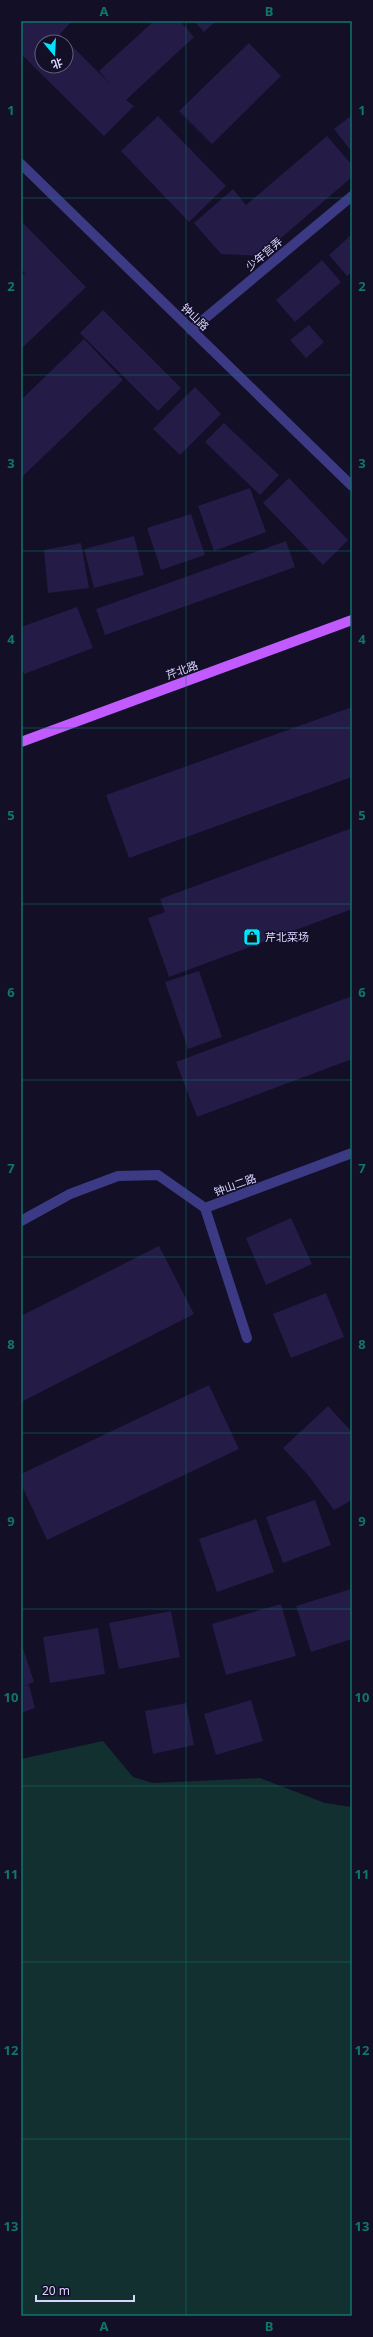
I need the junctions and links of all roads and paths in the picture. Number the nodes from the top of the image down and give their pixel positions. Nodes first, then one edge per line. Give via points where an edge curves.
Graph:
1 (21, 164) edge
2 (352, 196) edge
3 (191, 330) junction
4 (352, 486) edge
5 (352, 620) edge
6 (21, 742) edge
7 (352, 1153) edge
8 (205, 1208) junction
9 (21, 1221) edge
10 (247, 1338) dead end

1 - 3 street, 钟山路
2 - 3 street, 少年宫弄
3 - 4 street, 钟山路
5 - 6 main road, 芹北路
7 - 8 street, 钟山二路
8 - 9 street, 钟山二路 via 158,1175 118,1176 70,1194
8 - 10 street

